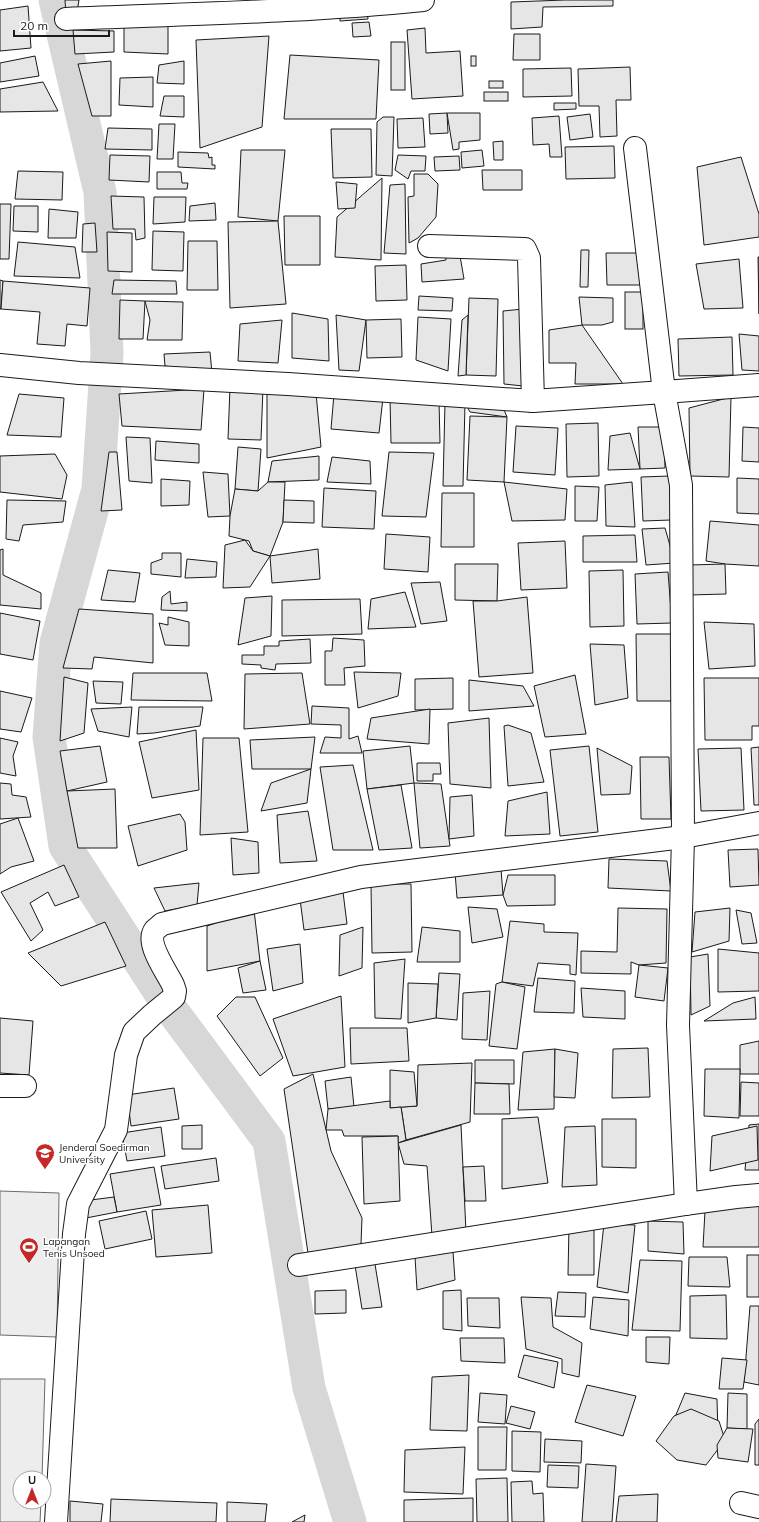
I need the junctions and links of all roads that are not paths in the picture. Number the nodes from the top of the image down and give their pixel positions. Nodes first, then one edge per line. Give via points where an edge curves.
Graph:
1 (423, 0) edge
2 (66, 18) dead end
3 (635, 148) dead end
4 (429, 246) dead end
5 (0, 365) edge
6 (759, 385) edge
7 (664, 392) junction
8 (533, 401) junction
9 (759, 823) edge
10 (683, 837) junction
11 (0, 1086) edge
12 (25, 1086) dead end
13 (759, 1196) edge
14 (686, 1204) junction
15 (299, 1265) dead end
16 (56, 1522) edge

1 - 2 street via 250,11
3 - 7 street
4 - 8 street via 527,251
5 - 8 street via 79,373
6 - 7 street
7 - 8 street
7 - 10 street via 681,485
9 - 10 street
10 - 14 street via 678,1025
10 - 16 street via 360,877 162,924 154,931 153,948 175,991 174,997 134,1032 126,1055 116,1130 78,1204
11 - 12 street
13 - 14 street
14 - 15 street

